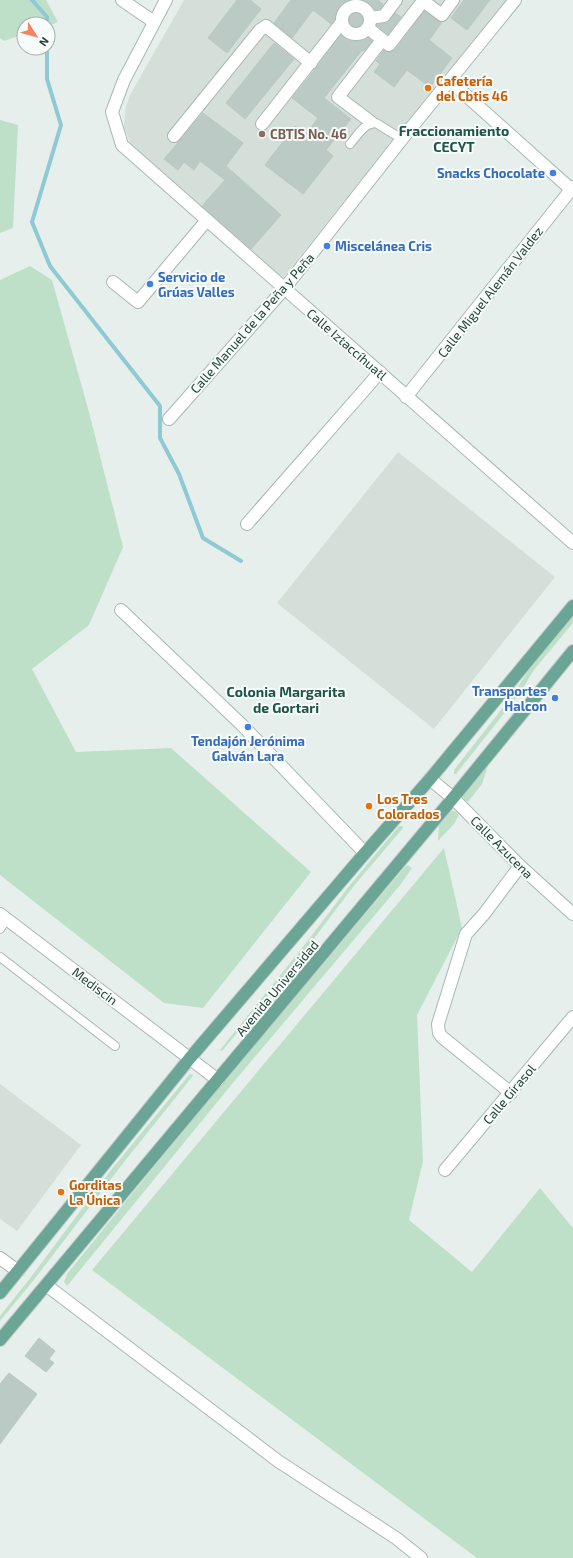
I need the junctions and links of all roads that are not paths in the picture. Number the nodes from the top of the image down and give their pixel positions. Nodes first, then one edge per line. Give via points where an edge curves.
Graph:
1 (122, 0) edge
2 (166, 0) edge
3 (396, 0) edge
4 (453, 0) edge
5 (515, 0) edge
6 (354, 3) edge
7 (154, 22) junction
8 (342, 22) junction
9 (369, 23) junction
10 (382, 40) junction
11 (311, 63) junction
12 (450, 81) junction
13 (371, 122) junction
14 (262, 124) dead end
15 (174, 136) dead end
16 (402, 139) junction
17 (350, 144) dead end
18 (572, 189) edge
19 (207, 220) junction
20 (113, 282) dead end
21 (284, 289) junction
22 (380, 372) junction
23 (406, 397) junction
24 (169, 419) dead end
25 (247, 524) dead end
26 (573, 543) edge
27 (573, 606) edge
28 (121, 610) dead end
29 (573, 651) edge
30 (430, 779) junction
31 (453, 798) junction
32 (365, 853) junction
33 (520, 866) junction
34 (573, 914) edge
35 (2, 921) edge
36 (0, 956) edge
37 (573, 1017) edge
38 (115, 1046) dead end
39 (190, 1058) junction
40 (218, 1080) junction
41 (511, 1092) junction
42 (445, 1170) dead end
43 (0, 1258) edge
44 (18, 1271) junction
45 (46, 1285) junction
46 (0, 1293) edge
47 (0, 1340) edge
48 (421, 1558) edge

1 - 7 street
2 - 7 street
3 - 9 street via 384,16
4 - 10 street via 442,15 423,1 389,45
5 - 12 street, Calle Manuel de la Peña y Peña
6 - 8 street via 345,12
6 - 9 street via 365,8
7 - 19 street, Calle Iztaccíhuatl via 124,80 112,112 122,144
8 - 9 street via 348,31 358,34
8 - 11 street
9 - 10 street
10 - 13 street via 338,97
11 - 14 street
11 - 15 street via 266,26 260,30
12 - 16 street, Calle Manuel de la Peña y Peña
12 - 18 street
13 - 16 lane
13 - 17 lane
16 - 21 street, Calle Manuel de la Peña y Peña
18 - 23 street, Calle Miguel Alemán Valdez
19 - 20 street via 138,302
19 - 21 street, Calle Iztaccíhuatl
21 - 22 street, Calle Iztaccíhuatl
21 - 24 street, Calle Manuel de la Peña y Peña
22 - 23 street, Calle Iztaccíhuatl
22 - 25 street
23 - 26 street, Calle Iztaccíhuatl
27 - 30 main road, Avenida Universidad
28 - 32 street via 242,725
29 - 31 main road, Avenida Universidad
30 - 31 street, Calle Azucena
30 - 32 main road, Avenida Universidad
31 - 33 street, Calle Azucena
31 - 40 main road, Avenida Universidad
32 - 39 main road, Avenida Universidad
33 - 34 street, Calle Azucena
33 - 41 street via 466,934 438,1024 442,1037
35 - 39 street, Mediscin
36 - 38 lane
37 - 41 street, Calle Girasol
39 - 40 street, Mediscin
39 - 44 main road, Avenida Universidad
40 - 45 main road, Avenida Universidad
41 - 42 street, Calle Girasol
43 - 44 street
44 - 46 main road, Avenida Universidad
45 - 47 main road, Avenida Universidad
45 - 48 street via 278,1461 390,1534

